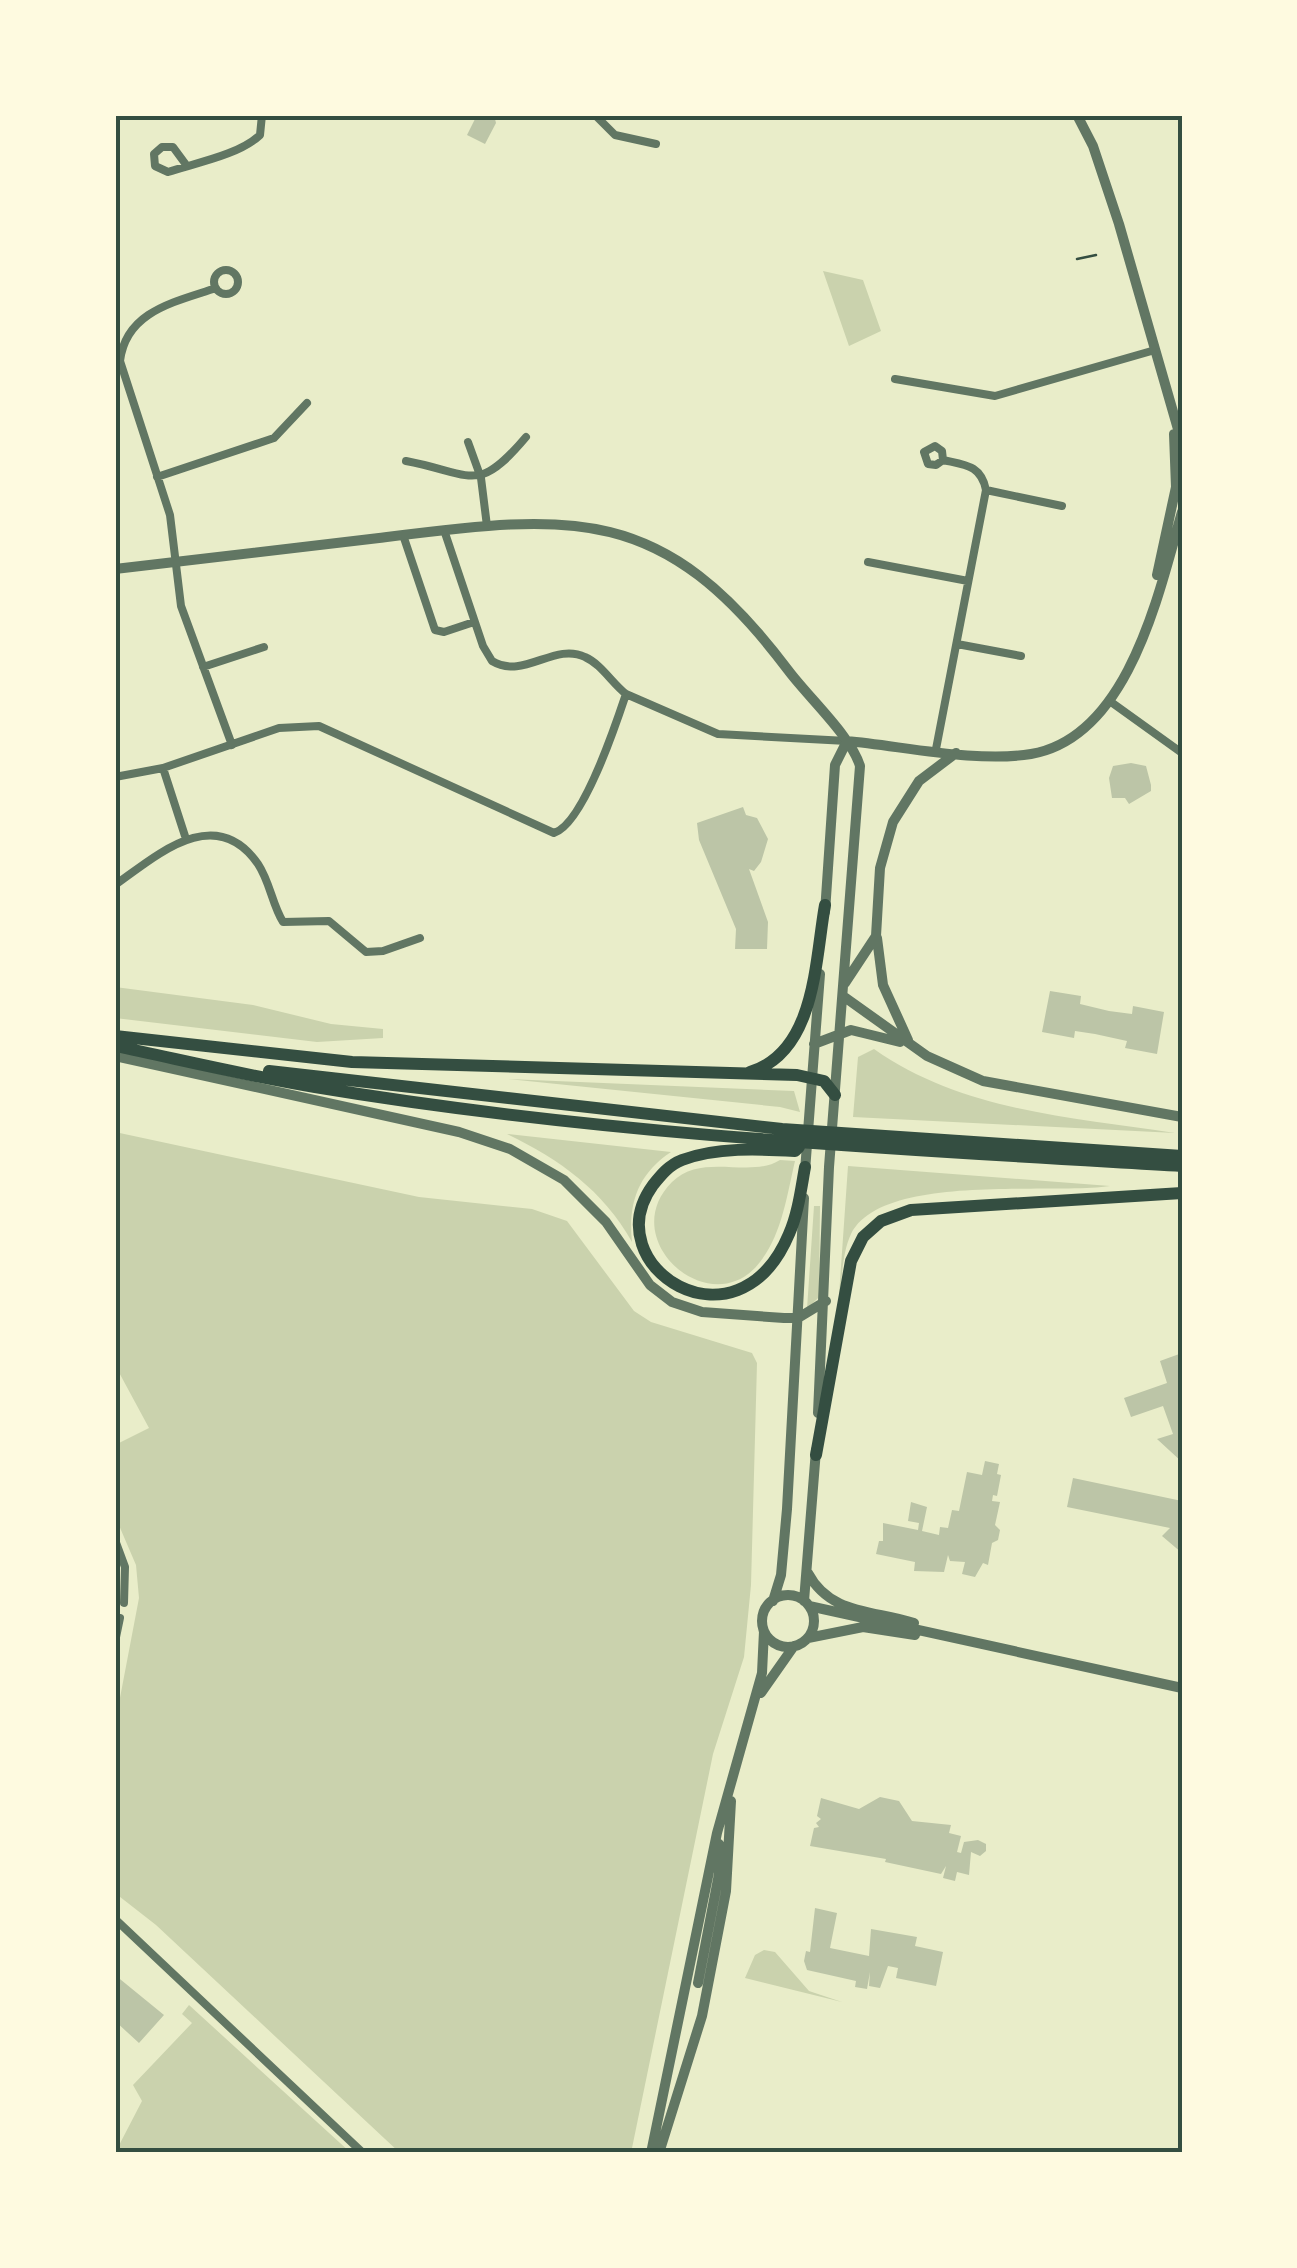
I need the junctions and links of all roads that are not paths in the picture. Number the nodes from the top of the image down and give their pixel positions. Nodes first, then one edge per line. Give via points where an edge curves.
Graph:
1 (262, 115) edge
2 (594, 115) edge
3 (1077, 115) edge
4 (656, 144) dead end
5 (187, 166) dead end
6 (216, 288) dead end
7 (1155, 350) junction
8 (895, 379) dead end
9 (308, 404) dead end
10 (1174, 421) junction
11 (526, 436) dead end
12 (468, 442) dead end
13 (1182, 444) edge
14 (942, 460) dead end
15 (406, 461) dead end
16 (157, 477) junction
17 (480, 478) junction
18 (1179, 483) edge
19 (986, 490) junction
20 (1182, 500) edge
21 (1062, 506) dead end
22 (1182, 512) edge
23 (487, 526) junction
24 (444, 530) junction
25 (403, 535) junction
26 (1182, 540) edge
27 (176, 562) junction
28 (868, 562) dead end
29 (115, 569) edge
30 (968, 581) junction
31 (1148, 620) junction
32 (474, 622) junction
33 (958, 644) junction
34 (264, 647) dead end
35 (1021, 656) dead end
36 (204, 667) junction
37 (626, 694) junction
38 (1111, 702) junction
39 (847, 741) junction
40 (232, 745) junction
41 (936, 750) junction
42 (959, 752) junction
43 (1182, 753) edge
44 (163, 768) junction
45 (115, 777) edge
46 (186, 836) junction
47 (115, 884) edge
48 (825, 904) junction
49 (876, 936) junction
50 (420, 938) dead end
51 (844, 990) junction
52 (840, 1031) junction
53 (115, 1036) edge
54 (814, 1044) junction
55 (115, 1046) edge
56 (912, 1047) junction
57 (115, 1056) edge
58 (743, 1074) junction
59 (812, 1077) junction
60 (835, 1095) junction
61 (1182, 1117) edge
62 (782, 1140) junction
63 (864, 1142) junction
64 (1182, 1156) edge
65 (1182, 1166) edge
66 (806, 1167) junction
67 (1182, 1193) edge
68 (826, 1301) junction
69 (798, 1318) junction
70 (816, 1455) junction
71 (115, 1540) edge
72 (807, 1569) junction
73 (773, 1601) junction
74 (124, 1603) dead end
75 (806, 1604) junction
76 (118, 1624) edge
77 (764, 1631) junction
78 (808, 1638) junction
79 (968, 1640) junction
80 (115, 1642) edge
81 (794, 1646) junction
82 (1182, 1688) edge
83 (754, 1707) junction
84 (732, 1775) junction
85 (115, 1920) edge
86 (698, 1983) junction
87 (363, 2153) edge
88 (651, 2153) edge
89 (659, 2153) edge

1 - 5 street via 262,132 253,142
2 - 4 street via 614,135
3 - 7 street via 1102,172
6 - 16 street via 144,316 122,350 122,375
7 - 8 street via 995,396
7 - 10 street
9 - 16 street via 274,438
10 - 13 street
10 - 18 street
11 - 17 street via 494,472
12 - 17 street
14 - 19 street via 978,470
15 - 17 street
16 - 27 street
17 - 23 street
18 - 20 street
18 - 31 street
19 - 21 street
19 - 30 street
22 - 31 street
23 - 24 street
23 - 39 street via 585,526 639,541 688,566 743,611
24 - 25 street
24 - 32 street
25 - 27 street
25 - 32 street via 435,630
26 - 31 street
27 - 29 street
27 - 36 street via 181,606
28 - 30 street
30 - 33 street
31 - 38 street
32 - 37 street via 499,665 577,654
33 - 35 street
33 - 41 street
34 - 36 street
36 - 40 street
37 - 39 street via 718,734
37 - 40 street via 572,819 556,833 327,728 290,726
38 - 42 street via 1078,735 1047,750 1014,756
38 - 43 street
39 - 41 street
39 - 48 street via 834,765
39 - 51 street via 860,766
40 - 44 street
41 - 42 street
42 - 49 street via 919,781 894,822 882,852
44 - 45 street
44 - 46 street
46 - 47 street
46 - 50 street via 218,838 248,853 283,922 329,921 370,952
48 - 54 street
48 - 58 main road via 794,1039 769,1065
49 - 51 street
49 - 56 street via 887,996
51 - 52 street
51 - 56 street
52 - 54 street
52 - 56 street via 877,1034
52 - 60 street
53 - 58 main road via 352,1062
54 - 59 street
55 - 62 main road
56 - 61 street via 983,1081
57 - 69 street via 510,1149 583,1197 650,1284 672,1302 702,1312
58 - 59 main road
59 - 60 main road
59 - 66 street
60 - 68 street
62 - 63 main road
62 - 63 main road
62 - 66 main road via 696,1156 662,1174 643,1206 642,1228 648,1254 665,1279 703,1296 750,1286 774,1263 791,1230
63 - 64 main road
63 - 65 main road
66 - 69 street
67 - 70 main road via 926,1208 881,1221 851,1261
68 - 69 street
68 - 70 street
69 - 73 street via 783,1557
70 - 72 street
71 - 74 street via 125,1567
72 - 75 street
72 - 79 street via 839,1605
73 - 75 street via 787,1596
73 - 77 street via 763,1616
75 - 78 street via 814,1625
75 - 79 street
76 - 80 street
77 - 81 street via 776,1644
77 - 83 street
78 - 79 street via 863,1627
78 - 81 street
79 - 82 street
81 - 83 street
83 - 84 street
84 - 86 street via 717,1833
84 - 86 street via 726,1891
85 - 87 street
86 - 88 street
86 - 89 street

